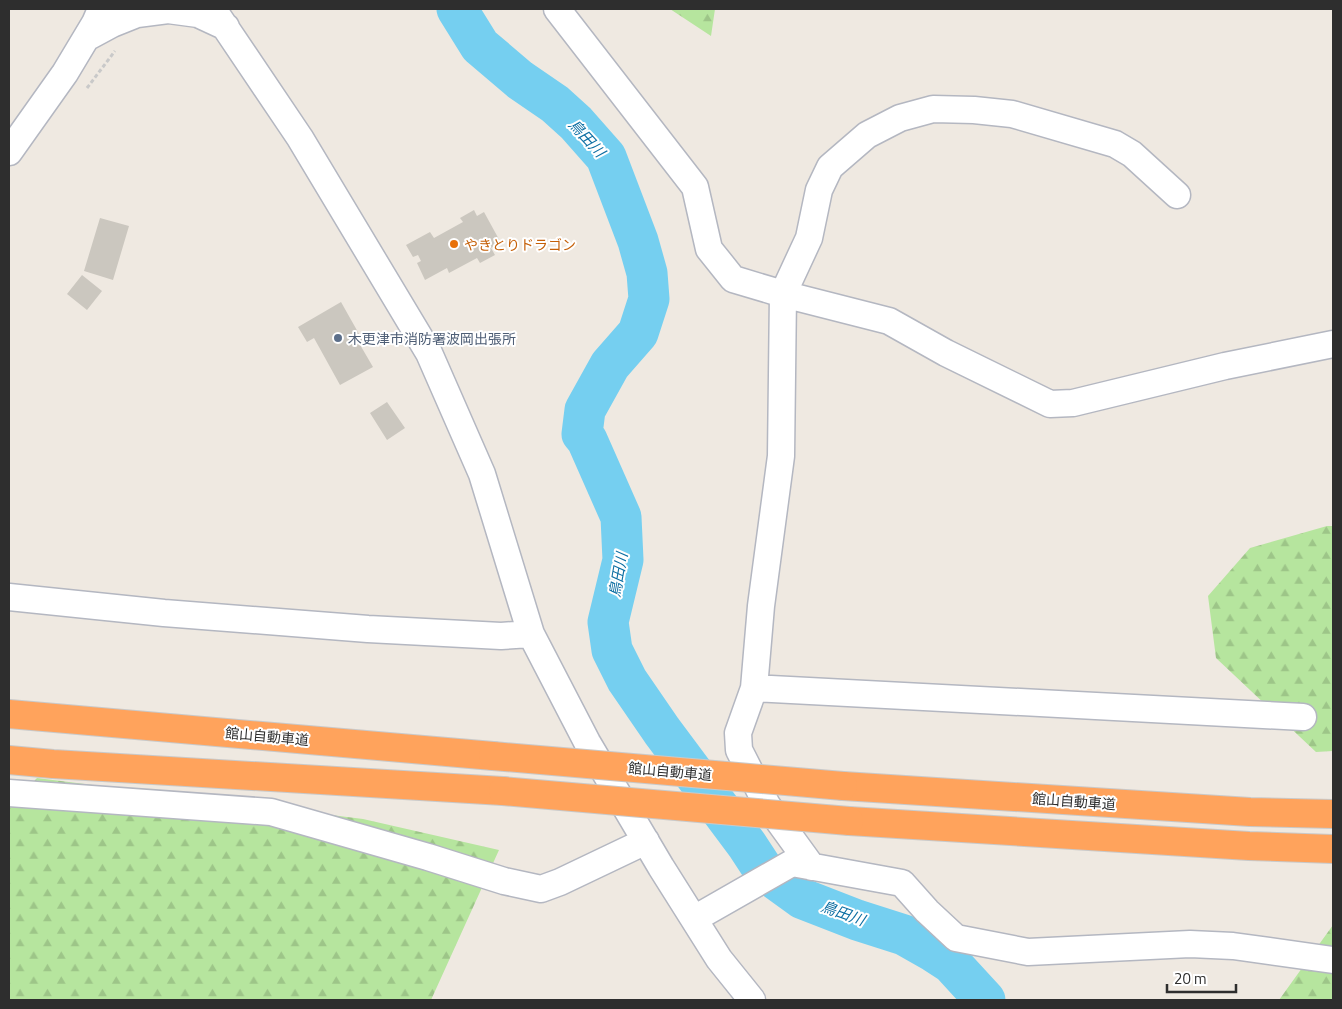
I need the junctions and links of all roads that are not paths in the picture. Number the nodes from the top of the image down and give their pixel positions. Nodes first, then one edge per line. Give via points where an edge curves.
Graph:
1 (101, 9) edge
2 (557, 9) edge
3 (220, 18) edge
4 (86, 38) junction
5 (9, 152) edge
6 (1177, 195) dead end
7 (783, 294) junction
8 (1333, 344) edge
9 (9, 597) edge
10 (531, 634) junction
11 (754, 688) junction
12 (9, 697) edge
13 (9, 714) edge
14 (1302, 717) dead end
15 (441, 751) junction
16 (9, 760) edge
17 (9, 793) edge
18 (1333, 814) edge
19 (646, 841) junction
20 (1333, 849) edge
21 (812, 867) junction
22 (694, 919) junction
23 (1333, 960) edge
24 (752, 1000) edge

1 - 4 street
2 - 7 street via 695,187 709,249 733,279
3 - 4 street via 168,10 137,14
3 - 10 street via 300,138 429,353 482,474
4 - 5 street
6 - 7 street via 1132,154 1115,144 1012,114 925,111 900,118 866,135 830,168 820,190 809,238
7 - 8 street via 889,321 1050,404 1073,403
7 - 11 street via 781,456 761,606
9 - 10 street via 368,629 500,636
10 - 19 street via 587,742
11 - 14 street
11 - 21 street via 738,733 739,750 768,805
12 - 15 highway
13 - 15 highway, 館山自動車道
15 - 18 highway, 館山自動車道, bridge via 844,786 1250,812
16 - 20 highway, bridge via 503,791 849,821
17 - 19 street via 271,812 541,889
19 - 22 street
21 - 22 street via 792,863
21 - 23 street via 902,883 956,938 1028,952 1190,944 1233,946
22 - 24 street via 719,959

